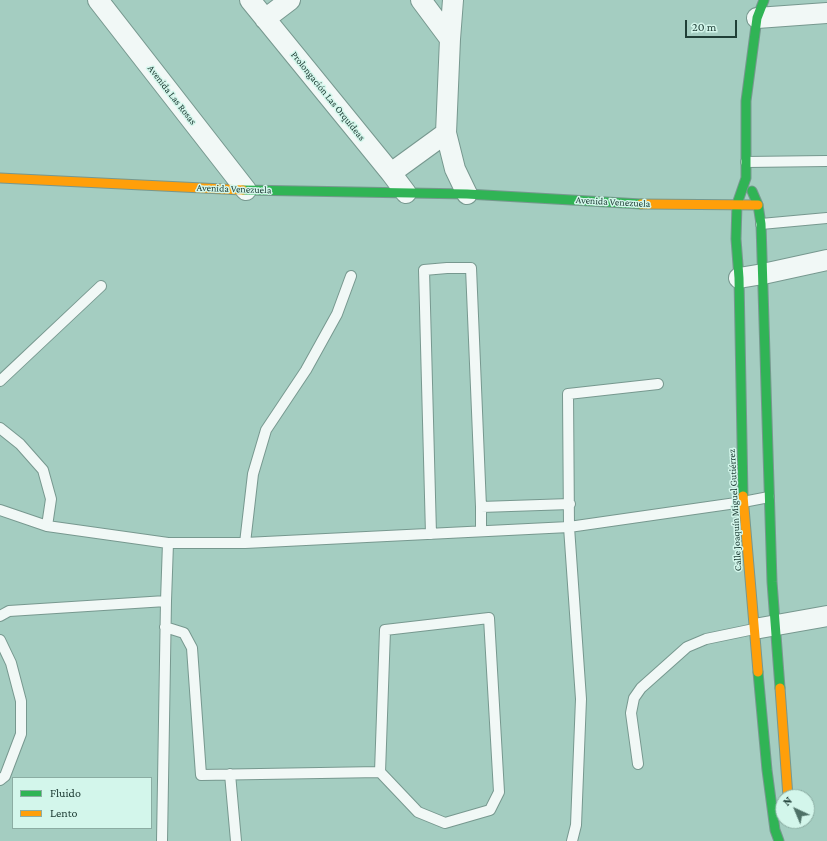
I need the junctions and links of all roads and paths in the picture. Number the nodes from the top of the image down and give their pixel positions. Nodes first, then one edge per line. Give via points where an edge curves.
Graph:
1 (98, 0) edge
2 (250, 0) edge
3 (290, 0) edge
4 (421, 0) edge
5 (453, 0) edge
6 (764, 0) edge
7 (827, 13) edge
8 (757, 18) junction
9 (265, 19) junction
10 (450, 39) junction
11 (446, 133) junction
12 (827, 161) edge
13 (746, 162) junction
14 (391, 173) junction
15 (0, 178) edge
16 (746, 178) junction
17 (246, 190) junction
18 (406, 193) junction
19 (467, 194) junction
20 (737, 204) junction
21 (758, 205) junction
22 (827, 218) edge
23 (761, 224) junction
24 (827, 260) edge
25 (763, 274) junction
26 (350, 276) dead end
27 (739, 278) junction
28 (101, 286) dead end
29 (0, 381) edge
30 (658, 384) dead end
31 (0, 428) edge
32 (768, 497) junction
33 (744, 502) junction
34 (570, 504) junction
35 (481, 507) junction
36 (0, 510) edge
37 (47, 526) junction
38 (569, 527) junction
39 (481, 531) junction
40 (431, 534) junction
41 (168, 543) junction
42 (245, 543) junction
43 (166, 601) junction
44 (0, 616) edge
45 (827, 616) edge
46 (776, 625) junction
47 (165, 627) junction
48 (754, 629) junction
49 (0, 640) edge
50 (638, 764) dead end
51 (785, 766) junction
52 (767, 770) junction
53 (380, 772) junction
54 (230, 774) junction
55 (0, 780) edge
56 (787, 789) edge
57 (162, 841) edge
58 (236, 841) edge
59 (572, 841) edge
60 (779, 841) edge

1 - 17 street, Avenida Las Rosas
2 - 9 street, Prolongación Las Orquídeas
3 - 9 street
4 - 10 street
5 - 10 street
6 - 8 main road, Calle Joaquín Miguel Gutiérrez
7 - 8 street
8 - 13 main road, Calle Joaquín Miguel Gutiérrez via 746,100
9 - 14 street, Prolongación Las Orquídeas
10 - 11 street
11 - 14 street
11 - 19 street via 455,169
12 - 13 lane
13 - 16 main road, Calle Joaquín Miguel Gutiérrez
14 - 18 street, Prolongación Las Orquídeas
15 - 17 main road, Avenida Venezuela
16 - 20 main road, Calle Joaquín Miguel Gutiérrez
16 - 21 main road, Calle Joaquín Miguel Gutiérrez
17 - 18 main road, Avenida Venezuela
18 - 19 main road, Avenida Venezuela
19 - 20 main road, Avenida Venezuela via 635,204
20 - 21 main road, Avenida Venezuela
20 - 27 main road, Calle Joaquín Miguel Gutiérrez
21 - 23 main road, Calle Joaquín Miguel Gutiérrez
22 - 23 lane
23 - 25 main road, Calle Joaquín Miguel Gutiérrez
24 - 25 street
25 - 27 street
25 - 32 main road, Calle Joaquín Miguel Gutiérrez
26 - 42 lane via 337,314 306,370 266,430 253,474
27 - 33 main road, Calle Joaquín Miguel Gutiérrez
28 - 29 lane
30 - 34 lane via 568,394
31 - 37 lane via 20,444 43,470 51,499
32 - 33 lane
32 - 46 main road, Calle Joaquín Miguel Gutiérrez
33 - 38 lane
33 - 48 main road, Calle Joaquín Miguel Gutiérrez
34 - 35 lane
34 - 38 lane
35 - 39 lane
35 - 40 lane via 471,268 424,270
36 - 37 lane
37 - 41 lane
38 - 39 lane
38 - 59 lane via 581,699 576,825
39 - 40 lane
40 - 42 lane
41 - 42 lane
41 - 43 lane
43 - 44 lane via 9,611
43 - 47 lane
45 - 46 street
46 - 48 street
46 - 51 main road, Calle Joaquín Miguel Gutiérrez
47 - 54 lane via 184,632 192,648 201,775
47 - 57 lane
48 - 50 lane via 706,639 687,647 641,688 634,698 631,713
48 - 52 main road, Calle Joaquín Miguel Gutiérrez
49 - 55 lane via 11,663 21,701 21,734 5,776
51 - 52 main road
51 - 56 main road, Calle Joaquín Miguel Gutiérrez
52 - 60 main road, Calle Joaquín Miguel Gutiérrez
53 - 53 lane via 418,812 445,823 490,810 499,792 489,618 385,630
53 - 54 lane
54 - 58 lane

